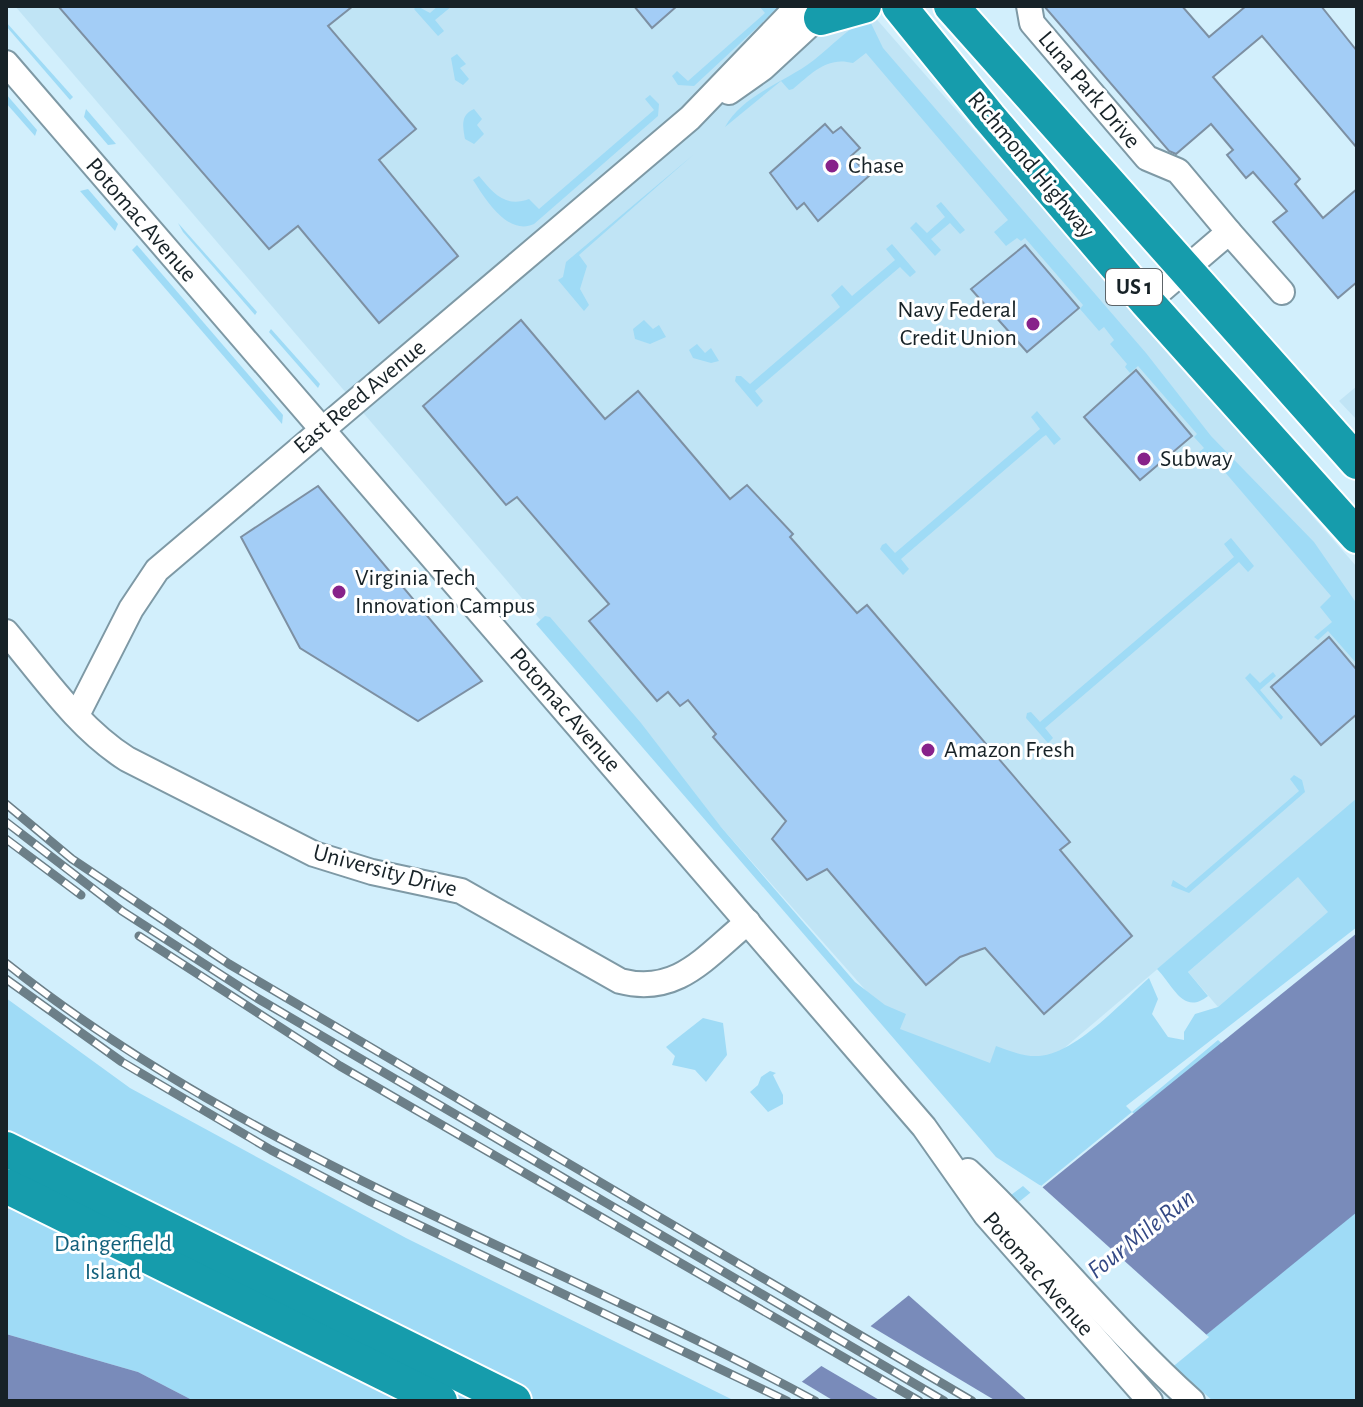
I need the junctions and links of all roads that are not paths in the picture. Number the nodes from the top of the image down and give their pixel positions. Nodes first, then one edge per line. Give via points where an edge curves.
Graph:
1 (864, 6) edge
2 (951, 6) edge
3 (1029, 6) edge
4 (897, 7) edge
5 (816, 10) edge
6 (6, 63) edge
7 (1229, 232) junction
8 (1184, 270) junction
9 (1282, 292) dead end
10 (1147, 302) junction
11 (322, 428) junction
12 (1357, 462) edge
13 (1357, 536) edge
14 (6, 632) edge
15 (77, 715) junction
16 (748, 922) junction
17 (6, 1149) edge
18 (6, 1186) edge
19 (994, 1209) junction
20 (1149, 1400) edge
21 (440, 1401) edge
22 (514, 1401) edge
23 (1192, 1401) edge

1 - 5 highway
2 - 8 highway, Richmond Highway / US 1
3 - 7 street, Luna Park Drive via 1032,23 1147,158 1178,171
4 - 10 highway, Richmond Highway / US 1
5 - 11 street, East Reed Avenue via 763,68 690,118
6 - 11 street, Potomac Avenue
7 - 8 street
7 - 9 street, Luna Park Drive
8 - 10 street
8 - 12 highway, Richmond Highway / US 1
10 - 13 highway, Richmond Highway / US 1
11 - 15 street, East Reed Avenue via 157,570
11 - 16 street, Potomac Avenue
14 - 15 street, University Drive
15 - 16 street, University Drive via 104,745 261,829 314,854 372,872 461,891 620,981 642,987 675,981
16 - 19 street, Potomac Avenue
17 - 22 highway
18 - 21 highway
19 - 20 street, Potomac Avenue
19 - 23 street, Potomac Avenue

